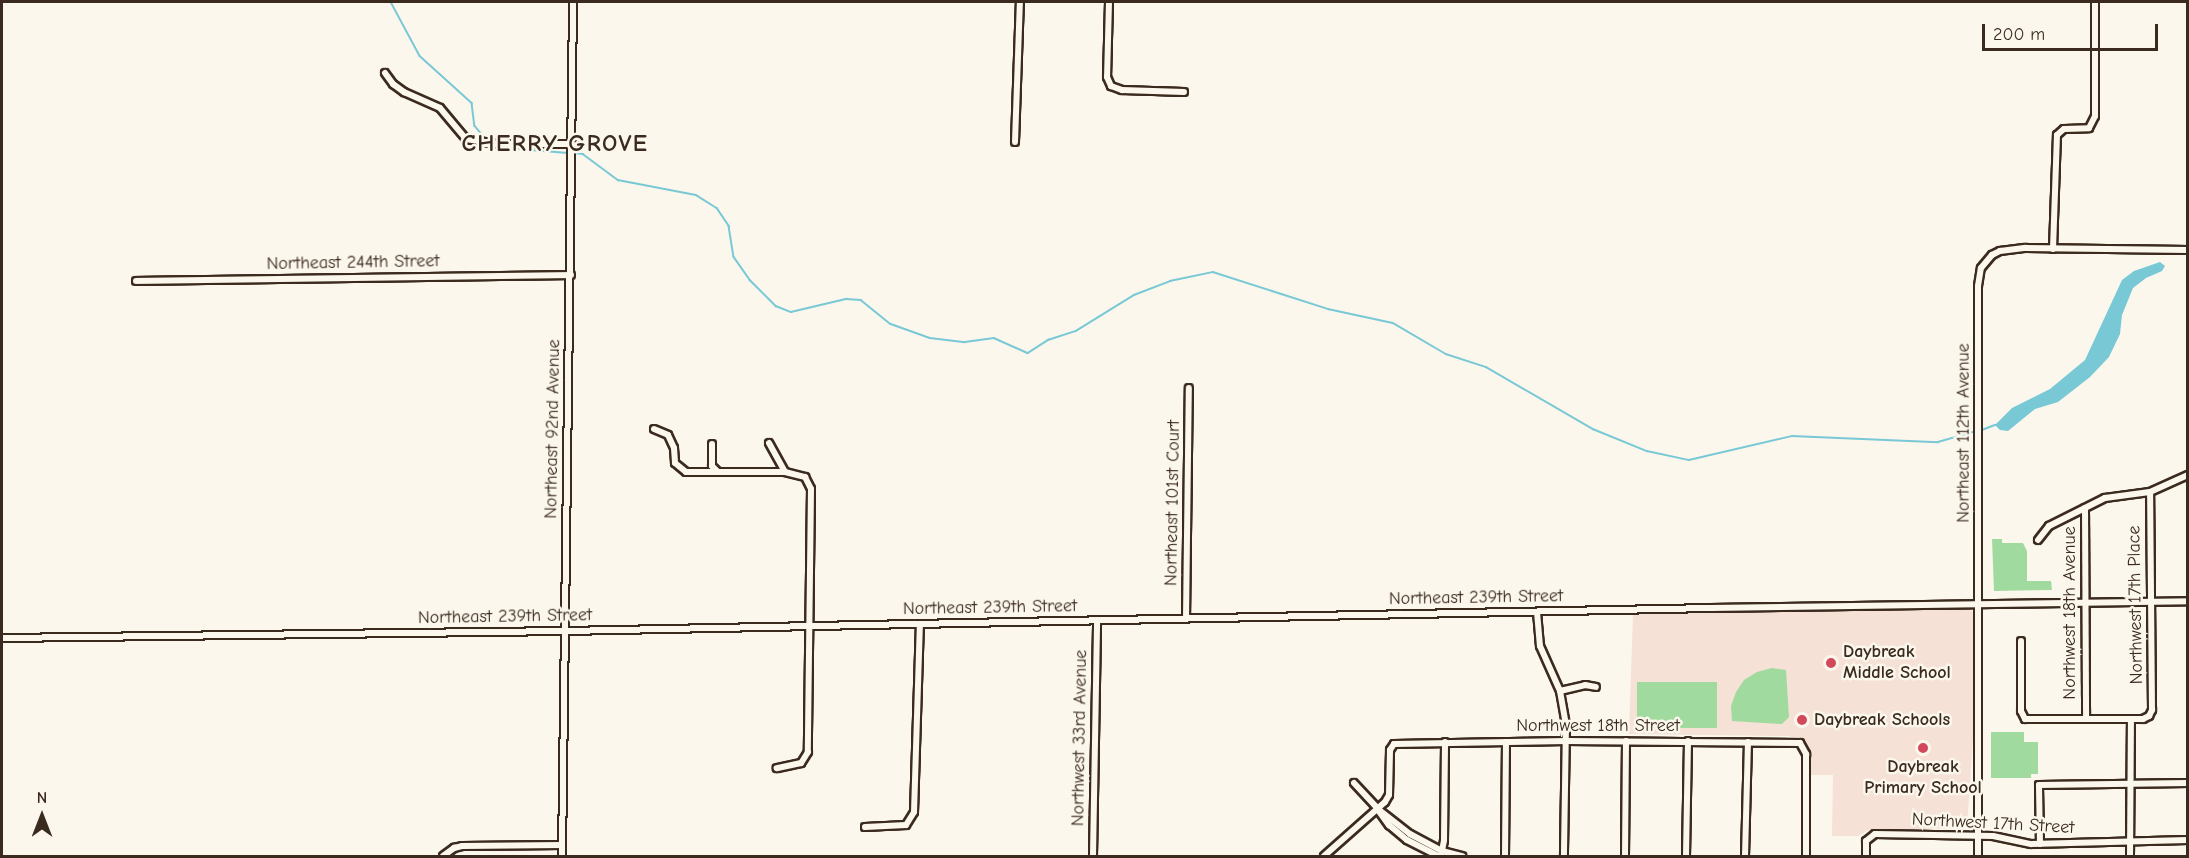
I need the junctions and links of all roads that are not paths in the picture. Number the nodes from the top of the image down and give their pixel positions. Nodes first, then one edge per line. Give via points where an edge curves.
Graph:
1 (573, 2) edge
2 (1020, 2) edge
3 (1109, 2) edge
4 (2094, 2) edge
5 (385, 73) dead end
6 (1184, 92) dead end
7 (1015, 142) dead end
8 (572, 144) junction
9 (2053, 249) junction
10 (2187, 250) edge
11 (571, 275) junction
12 (136, 281) dead end
13 (1189, 388) dead end
14 (654, 429) dead end
15 (769, 442) dead end
16 (712, 444) dead end
17 (718, 471) junction
18 (785, 472) junction
19 (2187, 475) edge
20 (2150, 492) junction
21 (2085, 508) junction
22 (2038, 540) dead end
23 (2187, 601) edge
24 (2151, 602) junction
25 (2086, 603) junction
26 (1980, 604) junction
27 (1537, 612) junction
28 (1186, 619) junction
29 (1097, 620) junction
30 (920, 624) junction
31 (809, 627) junction
32 (566, 632) junction
33 (2, 638) edge
34 (2021, 641) dead end
35 (1596, 687) dead end
36 (1560, 692) junction
37 (2086, 719) junction
38 (2131, 719) junction
39 (1567, 741) junction
40 (1626, 741) junction
41 (1688, 741) junction
42 (1445, 742) junction
43 (1506, 742) junction
44 (1748, 742) junction
45 (777, 768) dead end
46 (1354, 783) dead end
47 (2187, 783) edge
48 (2130, 784) junction
49 (1378, 809) junction
50 (865, 827) dead end
51 (1978, 835) junction
52 (2187, 840) edge
53 (2130, 841) junction
54 (2040, 844) junction
55 (562, 845) junction
56 (1328, 855) edge
57 (1440, 855) edge
58 (442, 856) edge
59 (562, 856) edge
60 (1093, 856) edge
61 (1462, 856) edge
62 (1505, 856) edge
63 (1564, 856) edge
64 (1625, 856) edge
65 (1686, 856) edge
66 (1745, 856) edge
67 (1806, 856) edge
68 (1866, 856) edge
69 (1978, 856) edge
70 (2130, 856) edge

1 - 8 street, Northeast 92nd Avenue
2 - 7 street
3 - 6 street via 1107,77 1111,86 1122,90
4 - 9 street via 2095,116 2089,128 2064,129 2056,135
5 - 8 street via 404,92 440,108 466,139 496,144
8 - 11 street, Northeast 92nd Avenue
9 - 10 street
9 - 26 street, Northeast 112th Avenue via 2000,251 1984,263 1978,286
11 - 12 street, Northeast 244th Street
11 - 32 street, Northeast 92nd Avenue
13 - 28 street, Northeast 101st Court
14 - 17 street via 668,435 680,469 690,473
15 - 18 street
16 - 17 street via 712,466
17 - 18 street
18 - 31 street via 805,477 811,489
19 - 20 street
20 - 21 street via 2110,496
20 - 24 street, Northwest 17th Place
21 - 22 street via 2049,526
21 - 25 street, Northwest 18th Avenue
23 - 24 street, Northeast 239th Street
24 - 25 street, Northeast 239th Street
24 - 38 street, Northwest 17th Place via 2152,710 2149,716
25 - 26 street, Northeast 239th Street
25 - 37 street, Northwest 18th Avenue
26 - 27 street, Northeast 239th Street
26 - 51 street, Northeast 112th Avenue
27 - 28 street, Northeast 239th Street
27 - 36 street via 1540,646
28 - 29 street, Northeast 239th Street
29 - 30 street, Northeast 239th Street
29 - 60 street, Northwest 33rd Avenue
30 - 31 street, Northeast 239th Street
30 - 50 street via 915,812 906,825
31 - 32 street, Northeast 239th Street
31 - 45 street via 808,752 801,763
32 - 33 street, Northeast 239th Street
32 - 55 street, Northeast 92nd Avenue
34 - 37 street via 2024,717
35 - 36 street via 1585,685
36 - 39 street
37 - 38 street
38 - 48 street
39 - 40 street, Northwest 18th Street
39 - 43 street, Northwest 18th Street
39 - 63 street
40 - 41 street, Northwest 18th Street
40 - 64 street
41 - 44 street, Northwest 18th Street
41 - 65 street
42 - 43 street, Northwest 18th Street
42 - 49 street, Northwest 18th Street via 1392,746 1389,795
42 - 57 street
43 - 62 street
44 - 66 street
44 - 67 street, Northwest 18th Street via 1803,745
46 - 49 street
47 - 48 street
48 - 53 street
48 - 54 street via 2039,784
49 - 56 street
49 - 57 street via 1407,840
51 - 54 street, Northwest 17th Street
51 - 68 street, Northwest 17th Street via 1870,836
51 - 69 street, Northeast 112th Avenue
52 - 53 street, Northwest 17th Street
53 - 54 street, Northwest 17th Street
53 - 70 street
55 - 58 street via 462,846
55 - 59 street, Northeast 92nd Avenue
57 - 61 street

